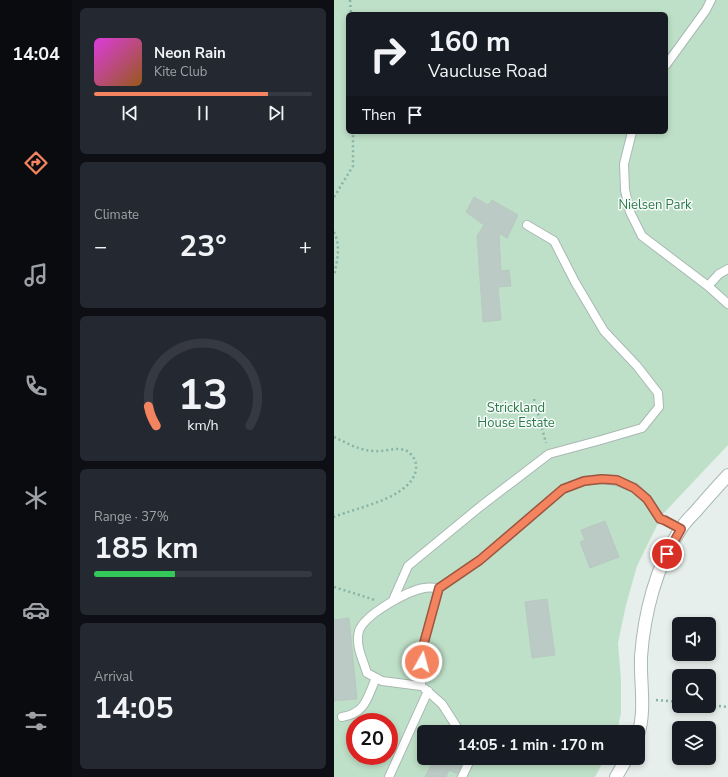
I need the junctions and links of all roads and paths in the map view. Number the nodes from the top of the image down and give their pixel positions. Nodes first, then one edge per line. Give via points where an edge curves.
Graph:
1 (350, 0) edge
2 (711, 0) edge
3 (351, 12) edge
4 (668, 62) edge
5 (353, 134) edge
6 (632, 134) edge
7 (334, 197) edge
8 (527, 226) dead end
9 (334, 232) edge
10 (728, 269) edge
11 (334, 276) edge
12 (708, 286) junction
13 (728, 304) edge
14 (534, 399) dead end
15 (334, 438) edge
16 (548, 454) junction
17 (728, 475) edge
18 (334, 518) edge
19 (681, 529) junction
20 (334, 587) edge
21 (439, 588) junction
22 (393, 600) junction
23 (376, 678) junction
24 (424, 688) junction
25 (656, 700) dead end
26 (672, 701) edge
27 (716, 706) edge
28 (728, 707) edge
29 (342, 717) dead end
30 (456, 725) edge
31 (640, 725) edge
32 (468, 765) edge
33 (623, 765) edge
34 (389, 777) edge
35 (462, 777) edge
36 (616, 777) edge

1 - 3 path
2 - 4 lane
5 - 7 path via 353,166
6 - 12 lane via 624,164 624,190 630,212 642,236
8 - 16 lane via 554,241 574,282 604,330 658,393 659,407 642,428
9 - 11 path via 338,255
10 - 12 lane via 719,274
12 - 13 lane
14 - 16 path
15 - 18 path via 364,450 407,451 416,465 414,477 402,491
16 - 22 lane via 408,566
17 - 19 street
19 - 21 lane via 660,519 647,499 634,488 617,480 584,481 563,489 480,560
19 - 31 street via 663,562 643,636
20 - 22 path via 380,602
21 - 22 lane via 424,588
21 - 24 lane via 422,650
22 - 23 lane via 368,619 359,630 358,642 367,673
23 - 24 lane
23 - 29 lane via 363,707 352,715
24 - 30 lane via 442,704
24 - 34 lane
25 - 26 path
27 - 28 path
32 - 35 lane
33 - 36 street

